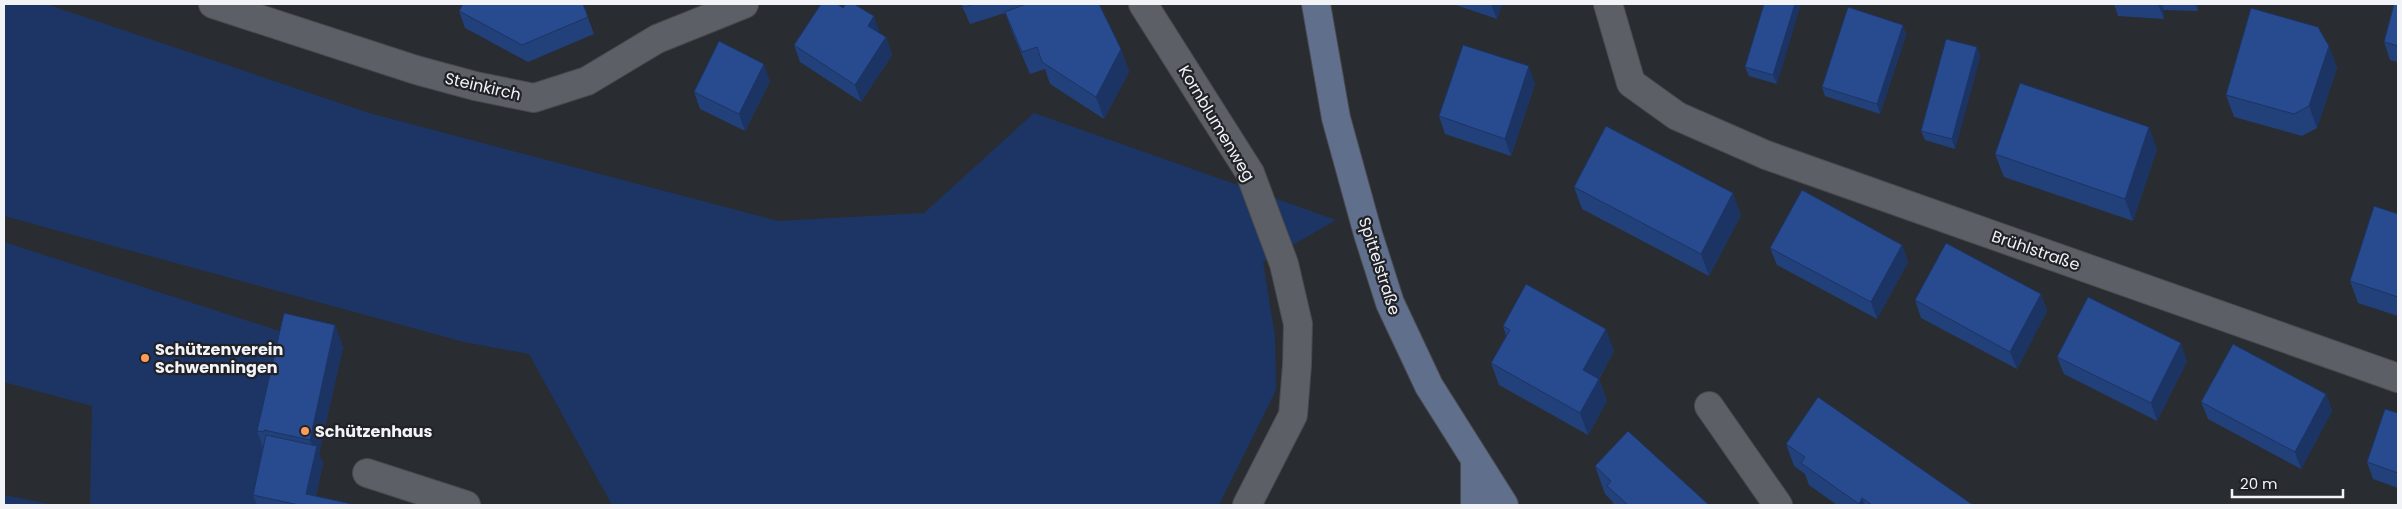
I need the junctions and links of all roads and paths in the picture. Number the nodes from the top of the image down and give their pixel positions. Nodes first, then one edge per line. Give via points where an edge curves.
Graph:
1 (213, 4) edge
2 (744, 4) edge
3 (1143, 4) edge
4 (1316, 4) edge
5 (1608, 4) edge
6 (2398, 378) edge
7 (1709, 406) dead end
8 (1475, 462) junction
9 (367, 473) dead end
10 (466, 505) edge
11 (1246, 505) edge
12 (1474, 505) edge
13 (1504, 505) edge
14 (1778, 505) edge

1 - 2 street, Steinkirch via 416,70 534,98 588,81 657,39
3 - 11 street, Kornblumenweg via 1250,173 1284,264 1298,324 1293,415
4 - 8 main road, Spittelstraße via 1336,118 1390,303 1429,386
5 - 6 street, Brühlstraße via 1631,83 1677,116 1766,155
7 - 14 street
8 - 12 main road
8 - 13 main road, Spittelstraße
9 - 10 street

